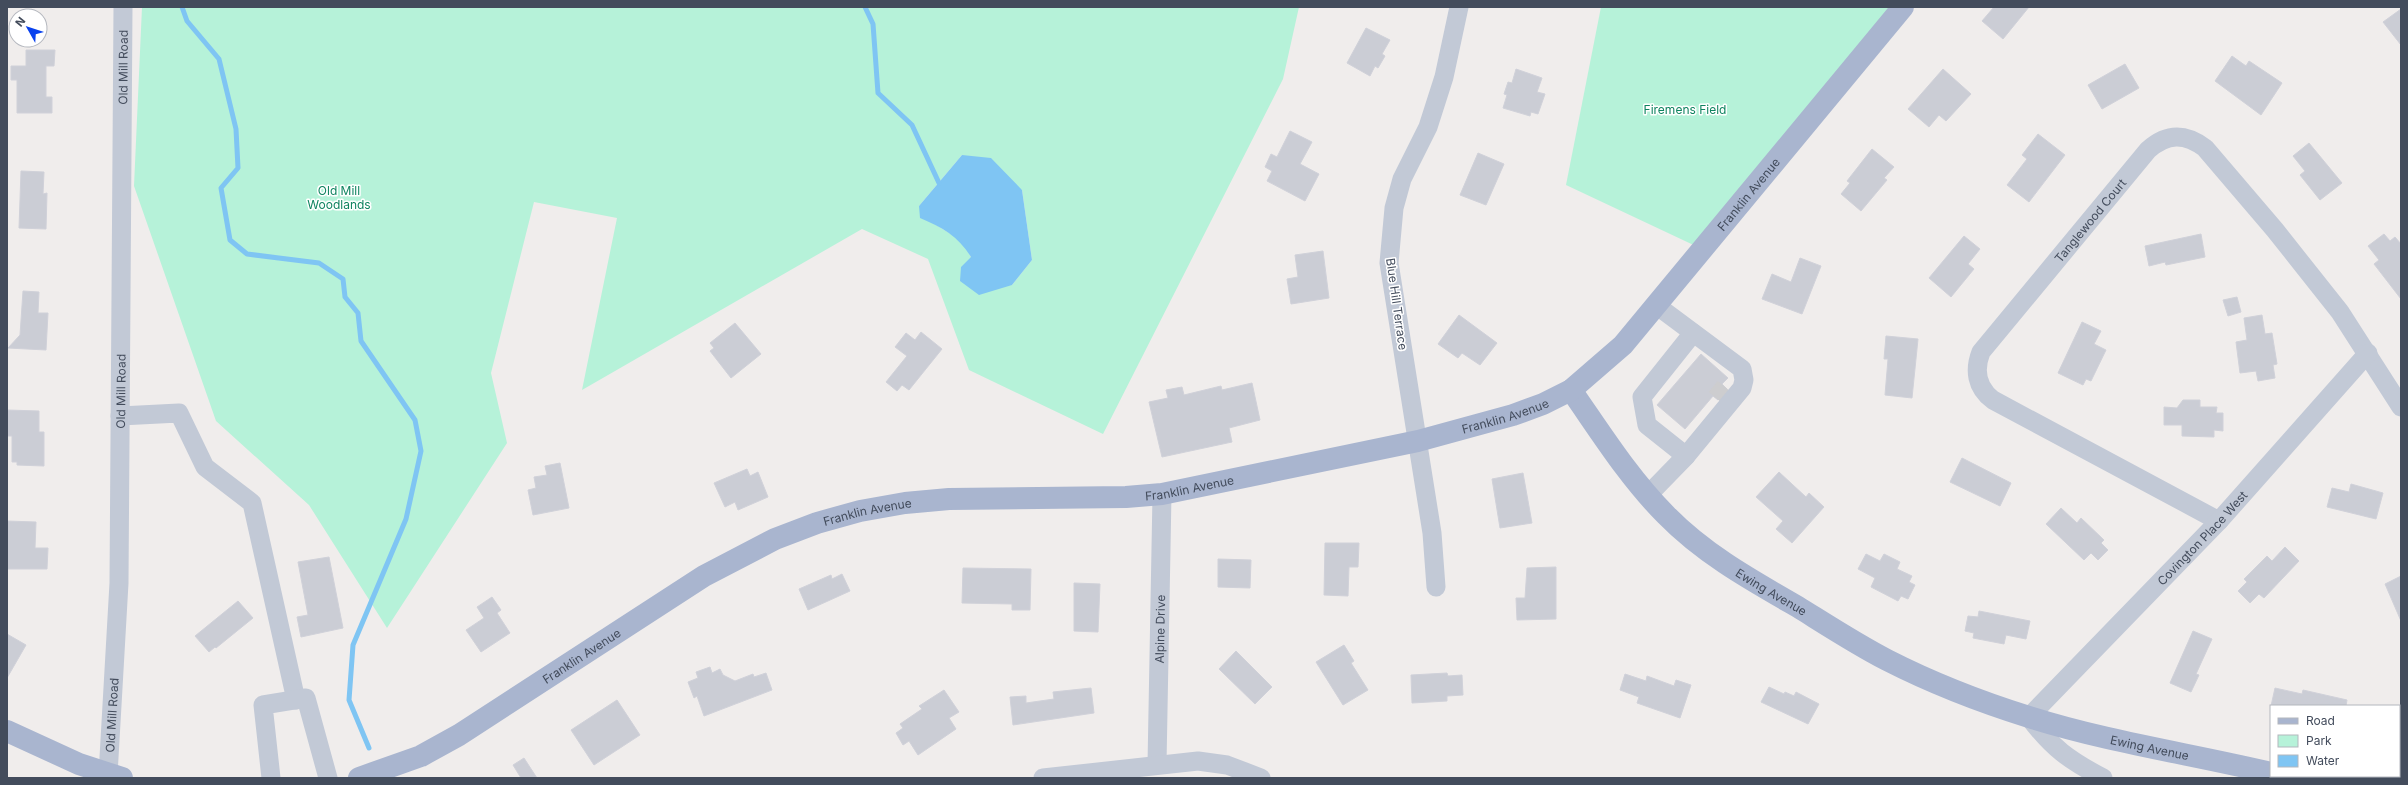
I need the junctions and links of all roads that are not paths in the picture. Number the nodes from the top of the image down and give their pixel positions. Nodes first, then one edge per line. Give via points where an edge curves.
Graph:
1 (123, 7) edge
2 (1459, 7) edge
3 (1903, 7) edge
4 (1656, 305) junction
5 (1693, 332) junction
6 (2368, 353) junction
7 (1744, 380) junction
8 (1571, 390) junction
9 (2401, 407) edge
10 (120, 416) junction
11 (1716, 419) junction
12 (1418, 441) junction
13 (1686, 456) junction
14 (1162, 494) junction
15 (1648, 495) junction
16 (2219, 521) junction
17 (1436, 586) dead end
18 (296, 700) junction
19 (2029, 717) junction
20 (7, 731) edge
21 (1157, 765) junction
22 (2270, 773) edge
23 (112, 777) edge
24 (271, 778) edge
25 (328, 778) edge
26 (359, 778) edge
27 (1043, 778) edge
28 (1261, 778) edge
29 (2103, 778) edge

1 - 10 street, Old Mill Road
2 - 12 street, Blue Hill Terrace via 1444,77 1428,127 1402,179 1394,208 1391,233 1389,263
3 - 4 main road, Franklin Avenue
4 - 5 street
4 - 8 main road, Franklin Avenue via 1622,345
5 - 7 street via 1742,369
5 - 13 street via 1642,397 1647,425
6 - 9 street, Tanglewood Court
6 - 16 street, Covington Place West
6 - 16 street, Tanglewood Court via 2340,312 2280,235 2205,148 2194,140 2182,136 2158,141 2148,150 1981,352 1976,375 1980,386 1993,400
7 - 11 street via 1742,388
7 - 11 street via 1720,392
8 - 12 main road, Franklin Avenue via 1513,415
8 - 15 main road, Ewing Avenue via 1613,452
10 - 18 street via 179,413 205,467 252,503
10 - 23 street, Old Mill Road via 119,583
11 - 13 street
12 - 14 main road, Franklin Avenue
12 - 17 street, Blue Hill Terrace via 1432,533
13 - 15 street
14 - 21 street, Alpine Drive
14 - 26 main road, Franklin Avenue via 1119,498 949,499 905,503 817,523 775,539 704,576 459,735 420,756
15 - 19 main road, Ewing Avenue via 1696,542 1733,569 1885,659 1984,702
16 - 19 street, Covington Place West
18 - 24 street via 263,705
18 - 25 street via 306,698
19 - 22 main road, Ewing Avenue via 2076,730
19 - 29 street via 2048,741 2075,763
20 - 23 main road
21 - 27 street
21 - 28 street via 1198,761 1227,765

